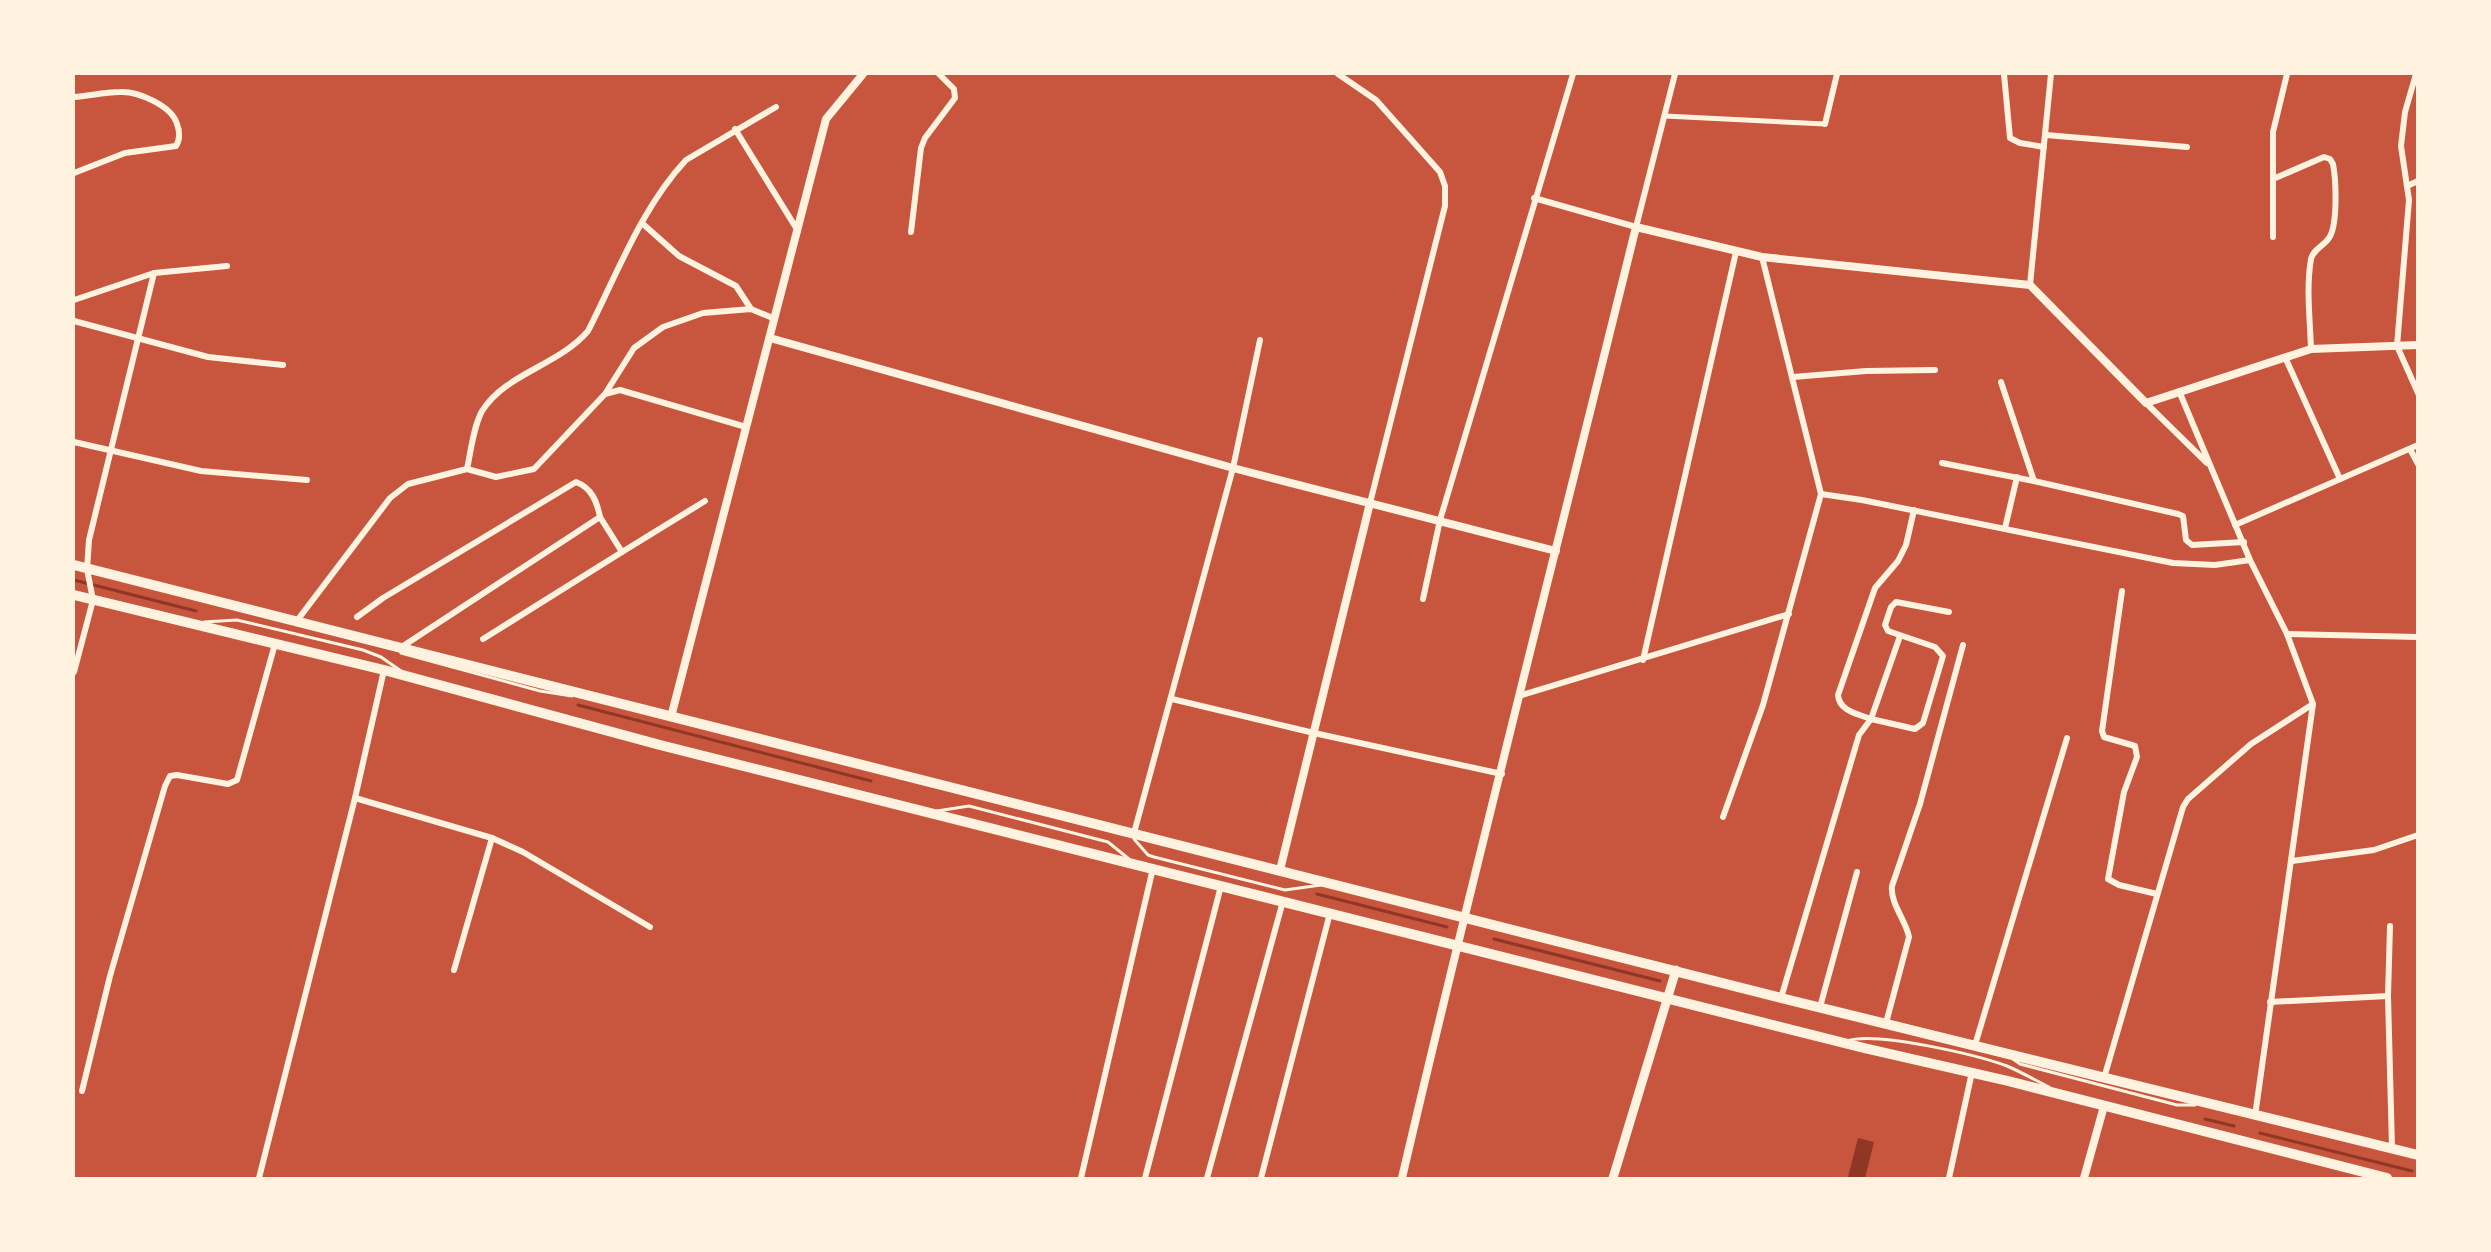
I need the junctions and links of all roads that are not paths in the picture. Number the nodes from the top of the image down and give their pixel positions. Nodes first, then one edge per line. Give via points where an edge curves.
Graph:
1 (863, 74) edge
2 (939, 74) edge
3 (1338, 74) edge
4 (1573, 74) edge
5 (1675, 74) edge
6 (1838, 74) edge
7 (2004, 74) edge
8 (2051, 74) edge
9 (2287, 74) edge
10 (2416, 74) edge
11 (74, 98) edge
12 (776, 107) dead end
13 (1665, 116) junction
14 (1825, 124) joint
15 (735, 129) junction
16 (2046, 135) junction
17 (2044, 147) junction
18 (2187, 147) dead end
19 (74, 173) edge
20 (2273, 179) junction
21 (2418, 181) edge
22 (2407, 186) junction
23 (1534, 198) junction
24 (643, 224) junction
25 (1636, 227) junction
26 (798, 231) junction
27 (911, 232) dead end
28 (2273, 237) dead end
29 (1736, 252) junction
30 (1762, 256) junction
31 (227, 266) dead end
32 (154, 273) junction
33 (2030, 285) junction
34 (74, 300) edge
35 (751, 309) junction
36 (776, 319) junction
37 (74, 321) edge
38 (138, 338) junction
39 (770, 338) junction
40 (1260, 340) dead end
41 (2418, 345) edge
42 (2397, 346) junction
43 (2311, 349) junction
44 (2285, 357) junction
45 (283, 365) dead end
46 (1935, 370) dead end
47 (1793, 377) junction
48 (2001, 382) dead end
49 (2179, 391) junction
50 (2418, 393) edge
51 (605, 394) junction
52 (2146, 403) junction
53 (746, 427) junction
54 (74, 442) edge
55 (2418, 445) edge
56 (2410, 449) junction
57 (110, 451) junction
58 (1942, 464) dead end
59 (2418, 464) edge
60 (2210, 466) junction
61 (1233, 468) junction
62 (467, 469) junction
63 (2017, 477) junction
64 (2340, 478) junction
65 (307, 480) dead end
66 (2034, 481) junction
67 (1821, 494) junction
68 (705, 501) dead end
69 (1370, 503) junction
70 (1914, 510) junction
71 (600, 517) junction
72 (1440, 520) junction
73 (2235, 525) junction
74 (2005, 528) junction
75 (2244, 542) junction
76 (1556, 551) junction
77 (622, 552) junction
78 (2250, 560) junction
79 (74, 565) edge
80 (87, 573) junction
81 (2122, 591) dead end
82 (74, 595) edge
83 (92, 596) junction
84 (1423, 599) dead end
85 (1949, 612) dead end
86 (1789, 614) junction
87 (357, 617) dead end
88 (296, 622) junction
89 (190, 623) junction
90 (2287, 634) junction
91 (1900, 636) junction
92 (2418, 637) edge
93 (483, 639) dead end
94 (374, 641) junction
95 (275, 644) junction
96 (1963, 645) dead end
97 (400, 648) junction
98 (1643, 660) junction
99 (384, 670) junction
100 (74, 672) edge
101 (410, 677) junction
102 (1519, 696) junction
103 (1172, 699) junction
104 (612, 702) junction
105 (2313, 704) junction
106 (670, 717) junction
107 (1871, 719) junction
108 (1314, 734) junction
109 (2067, 738) dead end
110 (1502, 774) junction
111 (355, 798) junction
112 (932, 812) junction
113 (1723, 818) dead end
114 (1134, 833) junction
115 (2418, 834) edge
116 (492, 838) junction
117 (2292, 861) junction
118 (1136, 865) junction
119 (1153, 868) junction
120 (1280, 870) junction
121 (1857, 872) dead end
122 (1329, 884) junction
123 (1221, 886) junction
124 (2157, 894) junction
125 (1283, 901) junction
126 (1330, 913) junction
127 (1463, 917) junction
128 (2390, 926) dead end
129 (650, 927) dead end
130 (1456, 945) junction
131 (454, 970) dead end
132 (1676, 970) junction
133 (2388, 996) junction
134 (1668, 998) junction
135 (1781, 998) junction
136 (2270, 1002) junction
137 (1820, 1007) junction
138 (1886, 1023) junction
139 (1841, 1043) junction
140 (1975, 1046) junction
141 (1972, 1072) junction
142 (2104, 1078) junction
143 (81, 1091) dead end
144 (2066, 1096) junction
145 (2208, 1104) junction
146 (2104, 1106) junction
147 (2254, 1116) junction
148 (2392, 1148) junction
149 (2418, 1155) edge
150 (259, 1179) edge
151 (1082, 1179) edge
152 (1145, 1179) edge
153 (1207, 1179) edge
154 (1260, 1179) edge
155 (1402, 1179) edge
156 (1613, 1179) edge
157 (1949, 1179) edge
158 (2084, 1179) edge
159 (2387, 1179) edge

1 - 26 street via 826,119
2 - 27 street via 954,89 955,98 921,148
3 - 69 street via 1376,100 1440,172 1444,186 1445,206 1432,262
4 - 23 street
5 - 13 street
6 - 14 street
7 - 17 street via 2010,138
8 - 16 street
9 - 20 street via 2273,132
10 - 22 street via 2405,112 2401,146
11 - 19 street via 121,92 163,106 174,115 179,128 178,144 126,153
12 - 15 street
13 - 14 street
13 - 25 street
15 - 24 street via 675,171
15 - 26 street
16 - 17 street
16 - 18 street
17 - 33 street
20 - 28 street
20 - 43 street via 2324,157 2333,164 2332,231 2311,261
21 - 22 street
22 - 42 street
23 - 25 street
23 - 72 street
24 - 35 street via 679,256 736,286
24 - 62 street via 588,331 576,345 508,385 483,410
25 - 29 street
25 - 76 street
26 - 36 street
29 - 30 street
29 - 98 street
30 - 33 street
30 - 47 street
31 - 32 street
32 - 34 street
32 - 38 street
33 - 52 street
35 - 36 street
35 - 51 street via 692,315 663,327 634,348
36 - 39 street
37 - 38 street
38 - 45 street via 208,357
38 - 57 street
39 - 53 street
39 - 61 street
40 - 61 street
41 - 42 street
42 - 43 street
42 - 50 street
43 - 44 street
44 - 49 street
44 - 64 street
46 - 47 street
47 - 67 street
48 - 66 street
49 - 52 street
49 - 60 street
51 - 53 street via 626,390
51 - 62 street via 534,469 496,477
52 - 60 street
53 - 106 street
54 - 57 street
55 - 56 street
56 - 59 street
56 - 64 street
57 - 65 street via 201,471
57 - 80 street via 89,540
58 - 63 street
60 - 73 street
61 - 69 street
61 - 103 street
62 - 88 street via 408,484 398,491
63 - 66 street
63 - 74 street
64 - 73 street
66 - 75 street via 2181,515 2186,540 2192,545
67 - 70 street
67 - 86 street
68 - 77 street
69 - 72 street
69 - 108 street
70 - 74 street
70 - 107 street via 1898,561 1875,588 1838,695 1845,709
71 - 77 street
71 - 87 street via 597,503 586,486 576,482
71 - 97 street
72 - 76 street
72 - 84 street
73 - 75 street
74 - 78 street via 2173,563 2215,565
75 - 78 street
76 - 102 street
77 - 93 street
78 - 90 street
79 - 80 highway
80 - 83 street
80 - 88 highway
81 - 124 street via 2102,731 2104,737 2135,746 2136,757 2124,792 2108,879
82 - 83 highway
83 - 89 highway
83 - 100 street
85 - 91 street via 1896,602 1885,629
86 - 98 street
86 - 113 street
88 - 94 highway
89 - 95 highway
89 - 101 lane via 237,620 363,650
90 - 92 street
90 - 105 street
91 - 107 street
91 - 107 street via 1935,647 1943,656 1923,723 1915,729
94 - 97 highway
94 - 104 lane via 416,659 540,691
95 - 99 highway
95 - 143 street via 237,780 228,784 177,775 170,776 165,786
96 - 138 street via 1920,804 1892,886 1892,896 1907,925 1909,938
97 - 104 highway
98 - 102 street
99 - 101 highway
99 - 111 street
101 - 112 highway via 660,745
102 - 110 street
103 - 108 street
103 - 114 street
104 - 106 highway
105 - 117 street
105 - 124 street via 2251,744 2188,799
106 - 114 highway
107 - 135 street via 1859,735
108 - 110 street
108 - 120 street
109 - 140 street
110 - 127 street
111 - 116 street
111 - 150 street
112 - 118 highway
112 - 118 lane via 969,806 1108,842
114 - 120 highway
114 - 122 lane via 1134,839 1148,855 1165,860 1285,890
115 - 117 street via 2374,850
116 - 129 street via 523,852
116 - 131 street
117 - 136 street
118 - 119 highway
119 - 123 highway
119 - 151 street
120 - 122 highway
121 - 137 street
122 - 127 highway
123 - 125 highway
123 - 152 street
124 - 142 street
125 - 126 highway
125 - 153 street
126 - 130 highway
126 - 154 street
127 - 130 street
127 - 132 highway
128 - 133 street
130 - 134 highway
130 - 155 street
132 - 134 main road
132 - 135 highway
133 - 136 street
133 - 148 street
134 - 139 highway
134 - 156 main road
135 - 137 highway
136 - 147 street
137 - 138 highway
138 - 140 highway
139 - 141 highway
139 - 144 lane via 1854,1038 1881,1040 1947,1051 2010,1068
140 - 142 highway
140 - 145 lane via 2020,1064 2177,1105
141 - 144 highway
141 - 157 street
142 - 145 highway
144 - 146 highway
145 - 147 highway
146 - 158 street
146 - 159 highway
147 - 148 highway
148 - 149 highway

